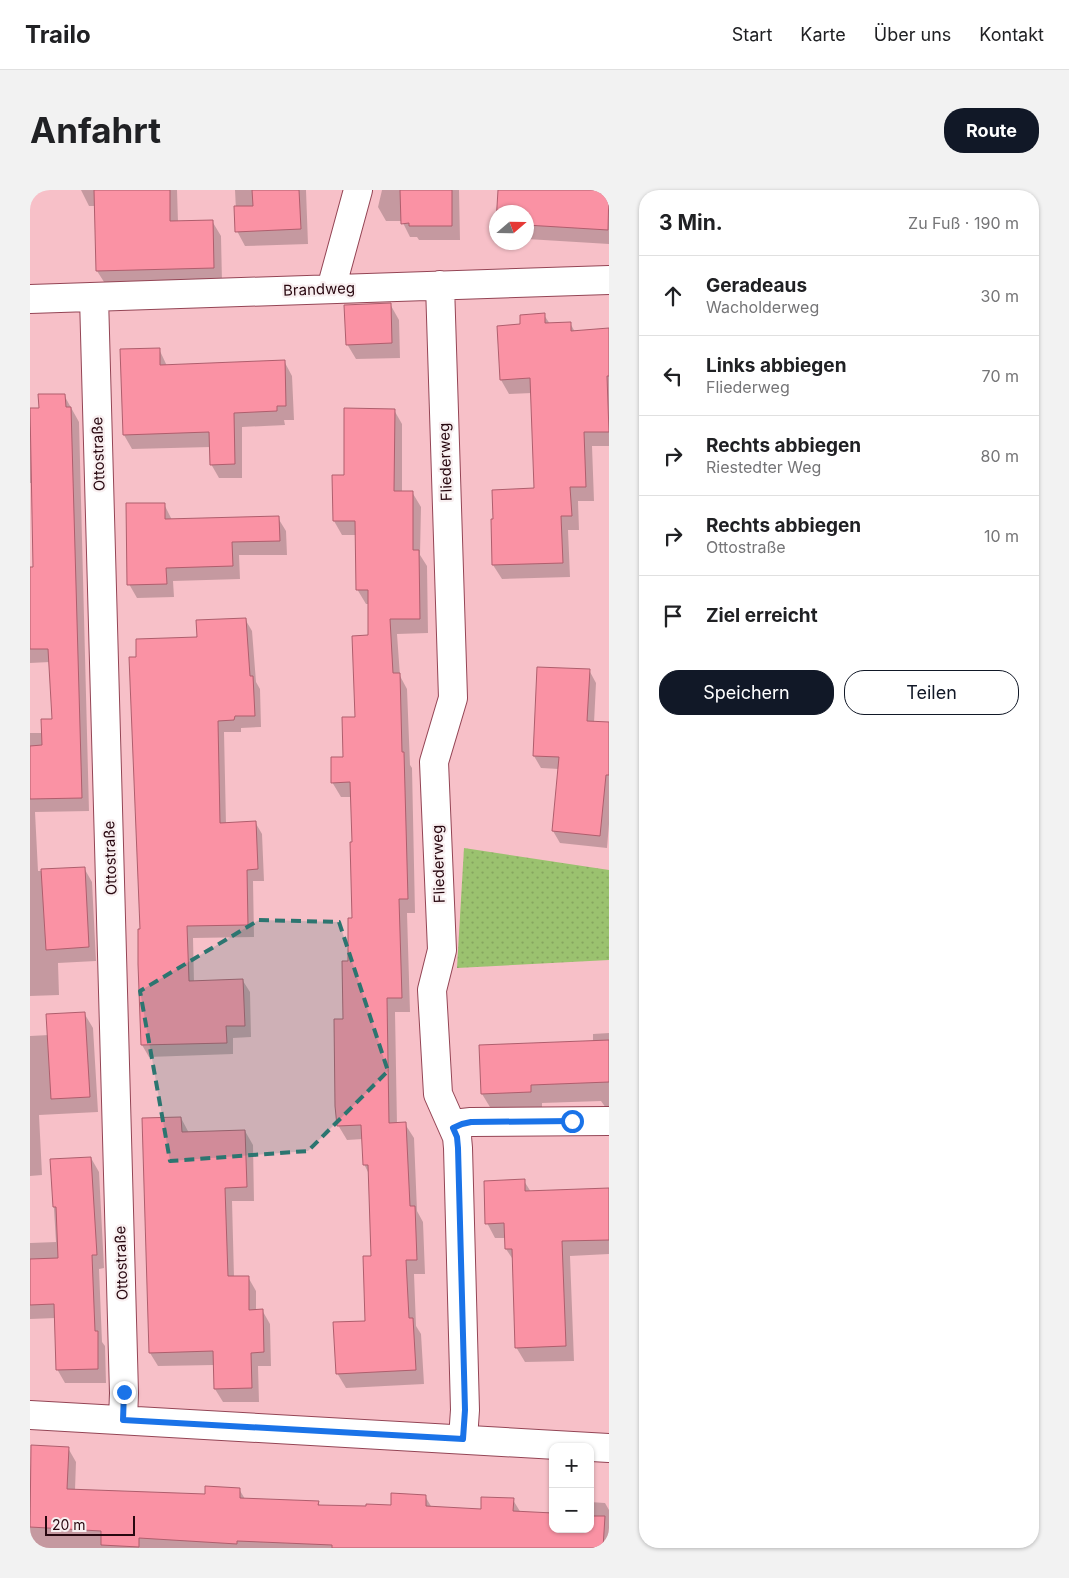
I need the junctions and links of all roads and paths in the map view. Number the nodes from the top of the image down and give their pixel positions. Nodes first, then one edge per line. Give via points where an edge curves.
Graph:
1 (358, 190) edge
2 (609, 280) edge
3 (440, 285) junction
4 (331, 289) junction
5 (94, 297) junction
6 (30, 299) edge
7 (609, 1121) edge
8 (453, 1128) junction
9 (30, 1415) edge
10 (123, 1420) junction
11 (463, 1439) junction
12 (609, 1448) edge

1 - 4 street
2 - 3 street, Brandweg
3 - 4 street, Brandweg
3 - 8 street, Fliederweg via 453,698 434,762 442,950 432,990 438,1094
4 - 5 street, Brandweg
5 - 6 street, Brandweg
5 - 10 street, Ottostraße
7 - 8 street via 471,1122
8 - 11 street, Fliederweg via 458,1148
9 - 10 street
10 - 11 street
11 - 12 street

